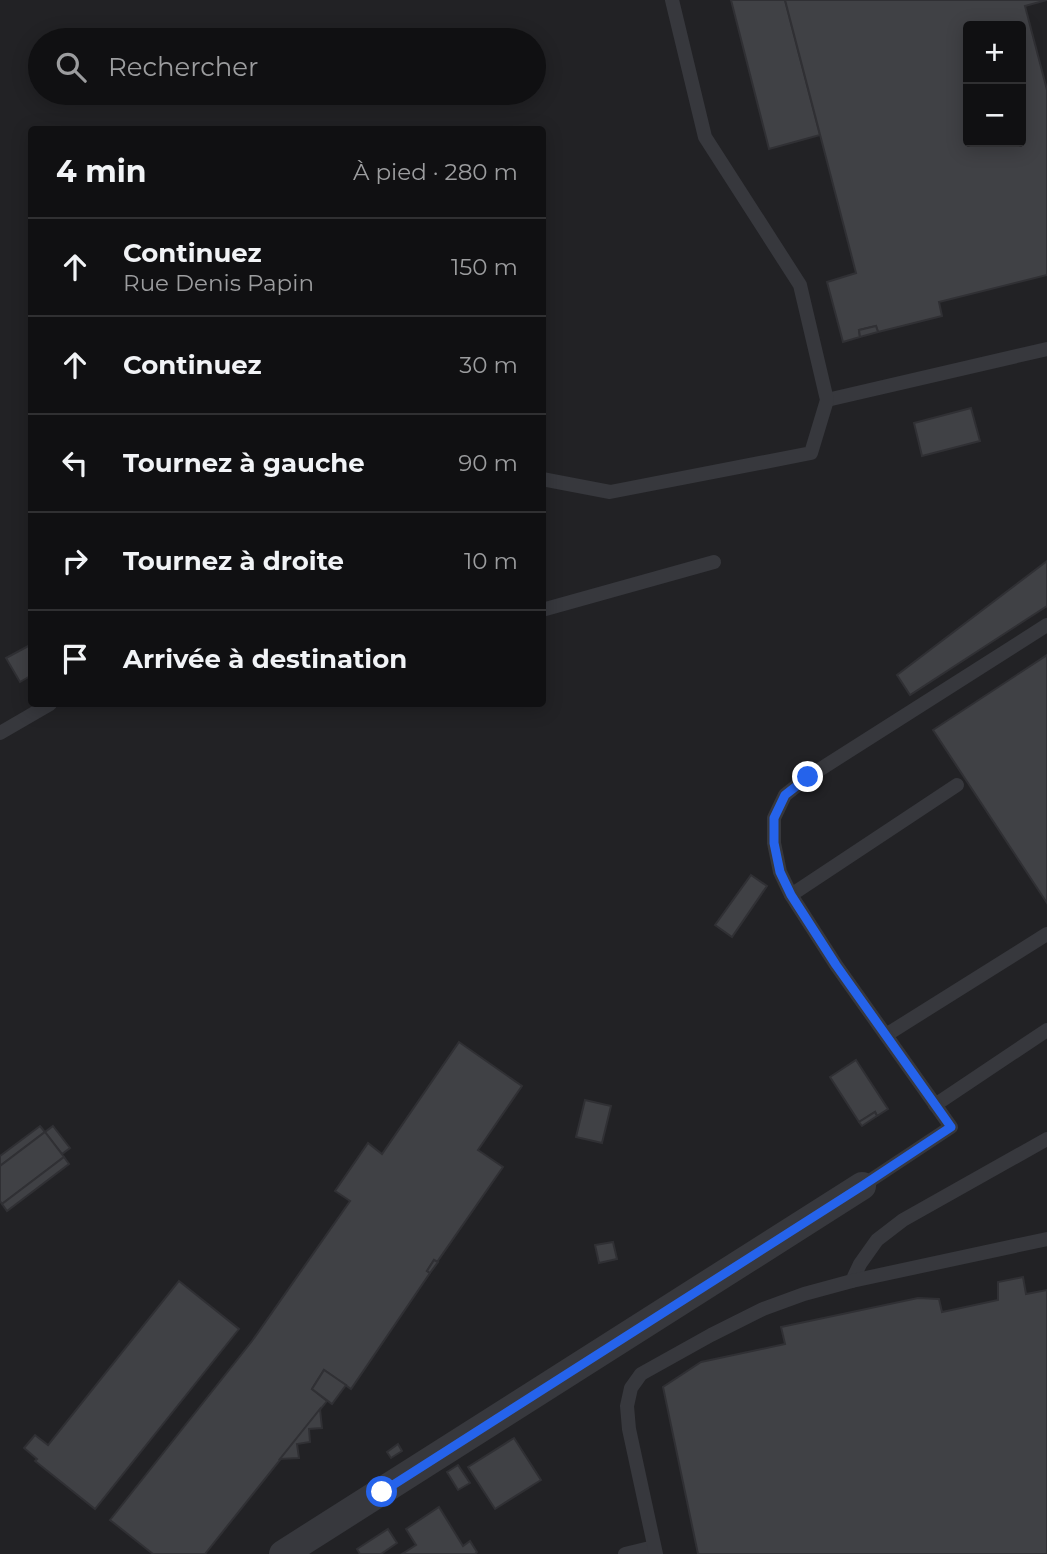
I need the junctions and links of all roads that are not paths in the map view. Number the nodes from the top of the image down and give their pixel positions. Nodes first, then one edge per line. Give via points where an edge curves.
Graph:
1 (672, 0) edge
2 (1047, 349) edge
3 (827, 400) junction
4 (546, 480) edge
5 (714, 562) dead end
6 (546, 609) edge
7 (1047, 625) edge
8 (45, 707) edge
9 (0, 733) edge
10 (957, 785) dead end
11 (791, 895) junction
12 (1047, 934) edge
13 (1047, 1030) edge
14 (886, 1035) junction
15 (934, 1105) junction
16 (1047, 1139) edge
17 (862, 1186) joint
18 (1047, 1239) edge
19 (852, 1281) junction
20 (655, 1550) edge
21 (284, 1554) edge
22 (625, 1554) edge

1 - 3 lane via 705,138 800,285
2 - 3 lane
3 - 4 lane via 811,453 610,492
5 - 6 lane
7 - 11 lane via 785,795 774,818 774,843
8 - 9 lane
10 - 11 lane
11 - 14 lane
12 - 14 lane
13 - 15 lane
14 - 15 lane
15 - 17 lane via 951,1127
16 - 19 lane via 904,1220 877,1240
17 - 21 street
18 - 19 lane
19 - 20 lane via 763,1309 641,1374 631,1388 627,1406
20 - 22 lane

